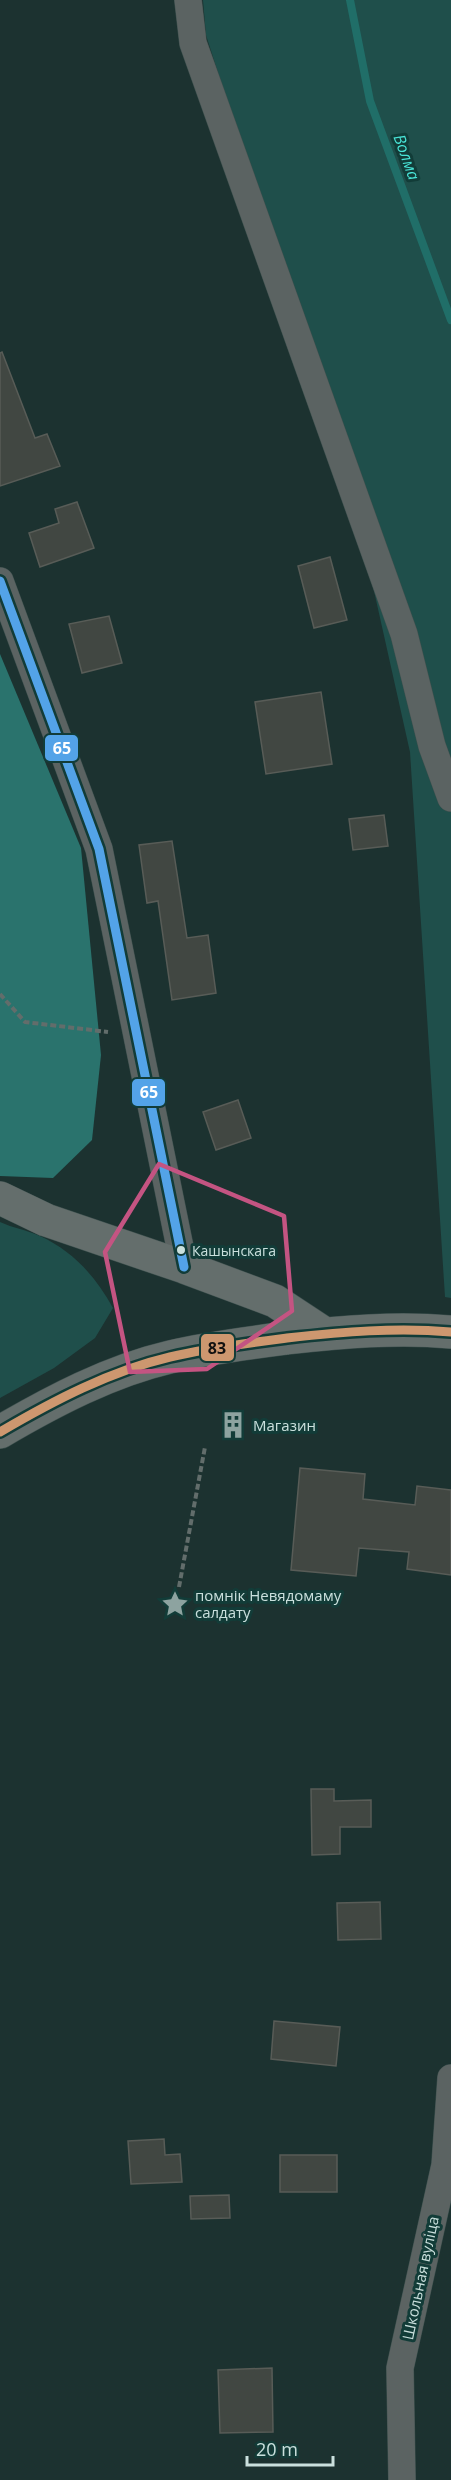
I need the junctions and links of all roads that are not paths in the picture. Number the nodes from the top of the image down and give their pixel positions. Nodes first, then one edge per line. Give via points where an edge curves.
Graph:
1 (188, 0) edge
2 (0, 580) edge
3 (451, 798) edge
4 (0, 1198) edge
5 (183, 1267) junction
6 (451, 1332) edge
7 (325, 1334) junction
8 (0, 1432) edge
9 (451, 2078) edge
10 (402, 2480) edge

1 - 3 street via 193,43 404,634 432,747
2 - 5 street via 99,849
4 - 5 main road via 46,1220
5 - 7 main road via 274,1301
6 - 7 main road via 411,1329
7 - 8 main road via 169,1357 53,1401
9 - 10 street, Школьная вуліца via 445,2165 400,2368

